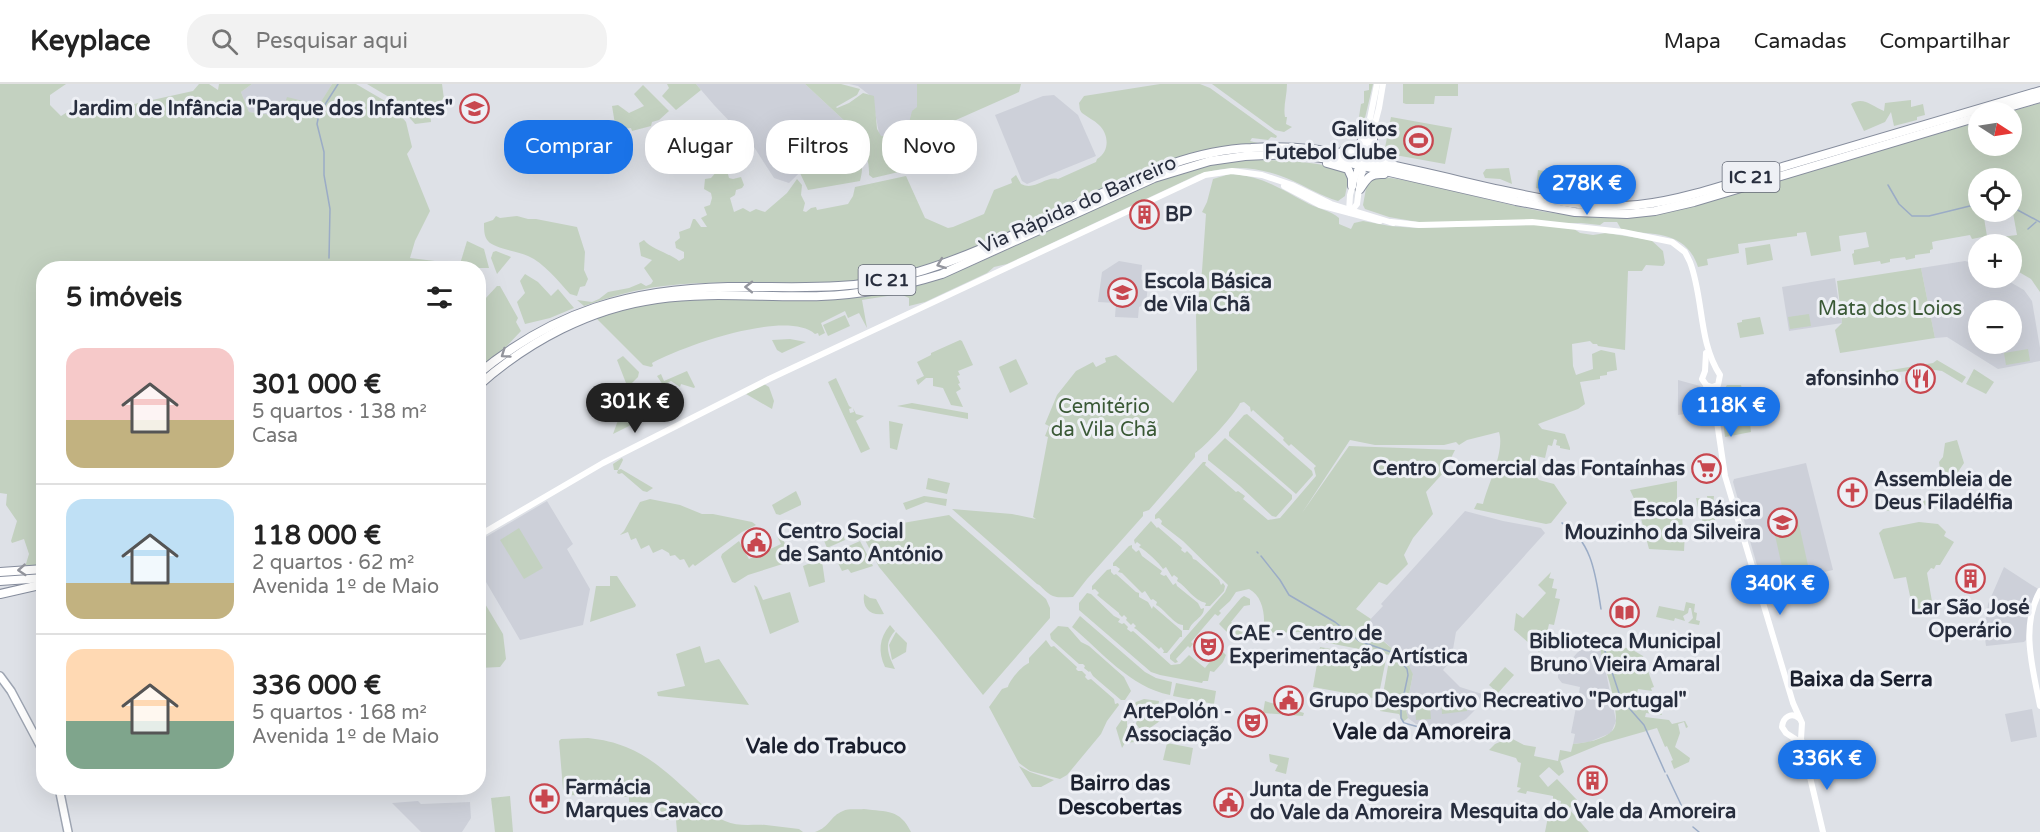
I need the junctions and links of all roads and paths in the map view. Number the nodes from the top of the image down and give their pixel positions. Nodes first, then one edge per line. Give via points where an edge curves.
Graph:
1 (1377, 84) edge
2 (1383, 84) edge
3 (2040, 91) edge
4 (2040, 98) edge
5 (2022, 103) edge
6 (1968, 120) edge
7 (1370, 133) junction
8 (1332, 152) junction
9 (1272, 155) junction
10 (1363, 162) junction
11 (1397, 170) junction
12 (1275, 180) junction
13 (1356, 187) junction
14 (1350, 195) junction
15 (1357, 202) junction
16 (1331, 204) junction
17 (1350, 211) junction
18 (1368, 214) junction
19 (1393, 223) junction
20 (1706, 344) junction
21 (486, 368) edge
22 (1717, 370) junction
23 (1705, 371) junction
24 (486, 380) edge
25 (1706, 385) junction
26 (1718, 385) junction
27 (1715, 403) junction
28 (486, 531) edge
29 (36, 570) edge
30 (0, 572) edge
31 (36, 579) edge
32 (0, 581) edge
33 (36, 586) edge
34 (2040, 591) edge
35 (0, 594) edge
36 (0, 678) edge
37 (1793, 703) junction
38 (2040, 706) edge
39 (1789, 716) junction
40 (1800, 719) junction
41 (1802, 727) junction
42 (1790, 735) junction
43 (36, 738) edge
44 (1803, 745) junction
45 (60, 795) edge
46 (68, 832) edge
47 (1823, 832) edge

1 - 7 main road
2 - 7 main road
3 - 11 highway, Via Rápida do Barreiro / IC 21 via 1724,185 1643,205 1564,203
4 - 5 highway
6 - 11 highway, Via Rápida do Barreiro / IC 21 via 1694,202 1641,212 1600,214 1550,209
7 - 8 highway via 1356,149
7 - 10 main road
7 - 11 highway via 1374,153
8 - 10 highway, Via Rápida do Barreiro / IC 21
8 -> 21 highway, Via Rápida do Barreiro / IC 21 via 1292,147 1248,148 1190,157 1144,173 943,264 877,283 640,294 555,324
9 - 10 highway, Via Rápida do Barreiro / IC 21
9 - 13 highway via 1343,167 1348,169
9 - 24 highway, Via Rápida do Barreiro / IC 21 via 1209,161 1154,178 942,274 914,282 853,294 657,299 595,314 538,341
10 - 11 highway, Via Rápida do Barreiro / IC 21
10 - 13 main road
11 - 13 highway via 1372,174
12 - 16 main road
12 - 17 main road via 1316,203
12 - 28 main road via 1227,171 1199,178 775,376 603,463
13 - 14 main road
13 - 15 main road
14 - 16 main road via 1342,204
14 - 17 main road
15 - 17 main road
15 - 18 main road
16 - 17 main road
17 - 18 main road
17 - 19 main road
18 - 19 main road
19 - 20 main road via 1532,222 1672,242 1685,252 1692,267
20 - 22 main road
20 - 23 main road
22 - 23 main road
22 - 26 main road via 1721,378
23 - 25 main road via 1702,379
25 - 26 main road
25 - 27 main road
26 - 27 main road
27 - 37 main road via 1725,476
29 -> 30 highway
31 - 32 highway
33 - 35 highway
34 - 38 main road via 2033,606 2029,636
36 - 43 main road
37 - 39 main road
37 - 40 main road
39 - 40 main road
39 - 42 main road via 1782,727
40 - 41 main road
41 - 42 main road via 1798,734
41 - 44 main road
42 - 44 main road
44 - 47 main road
45 - 46 main road

